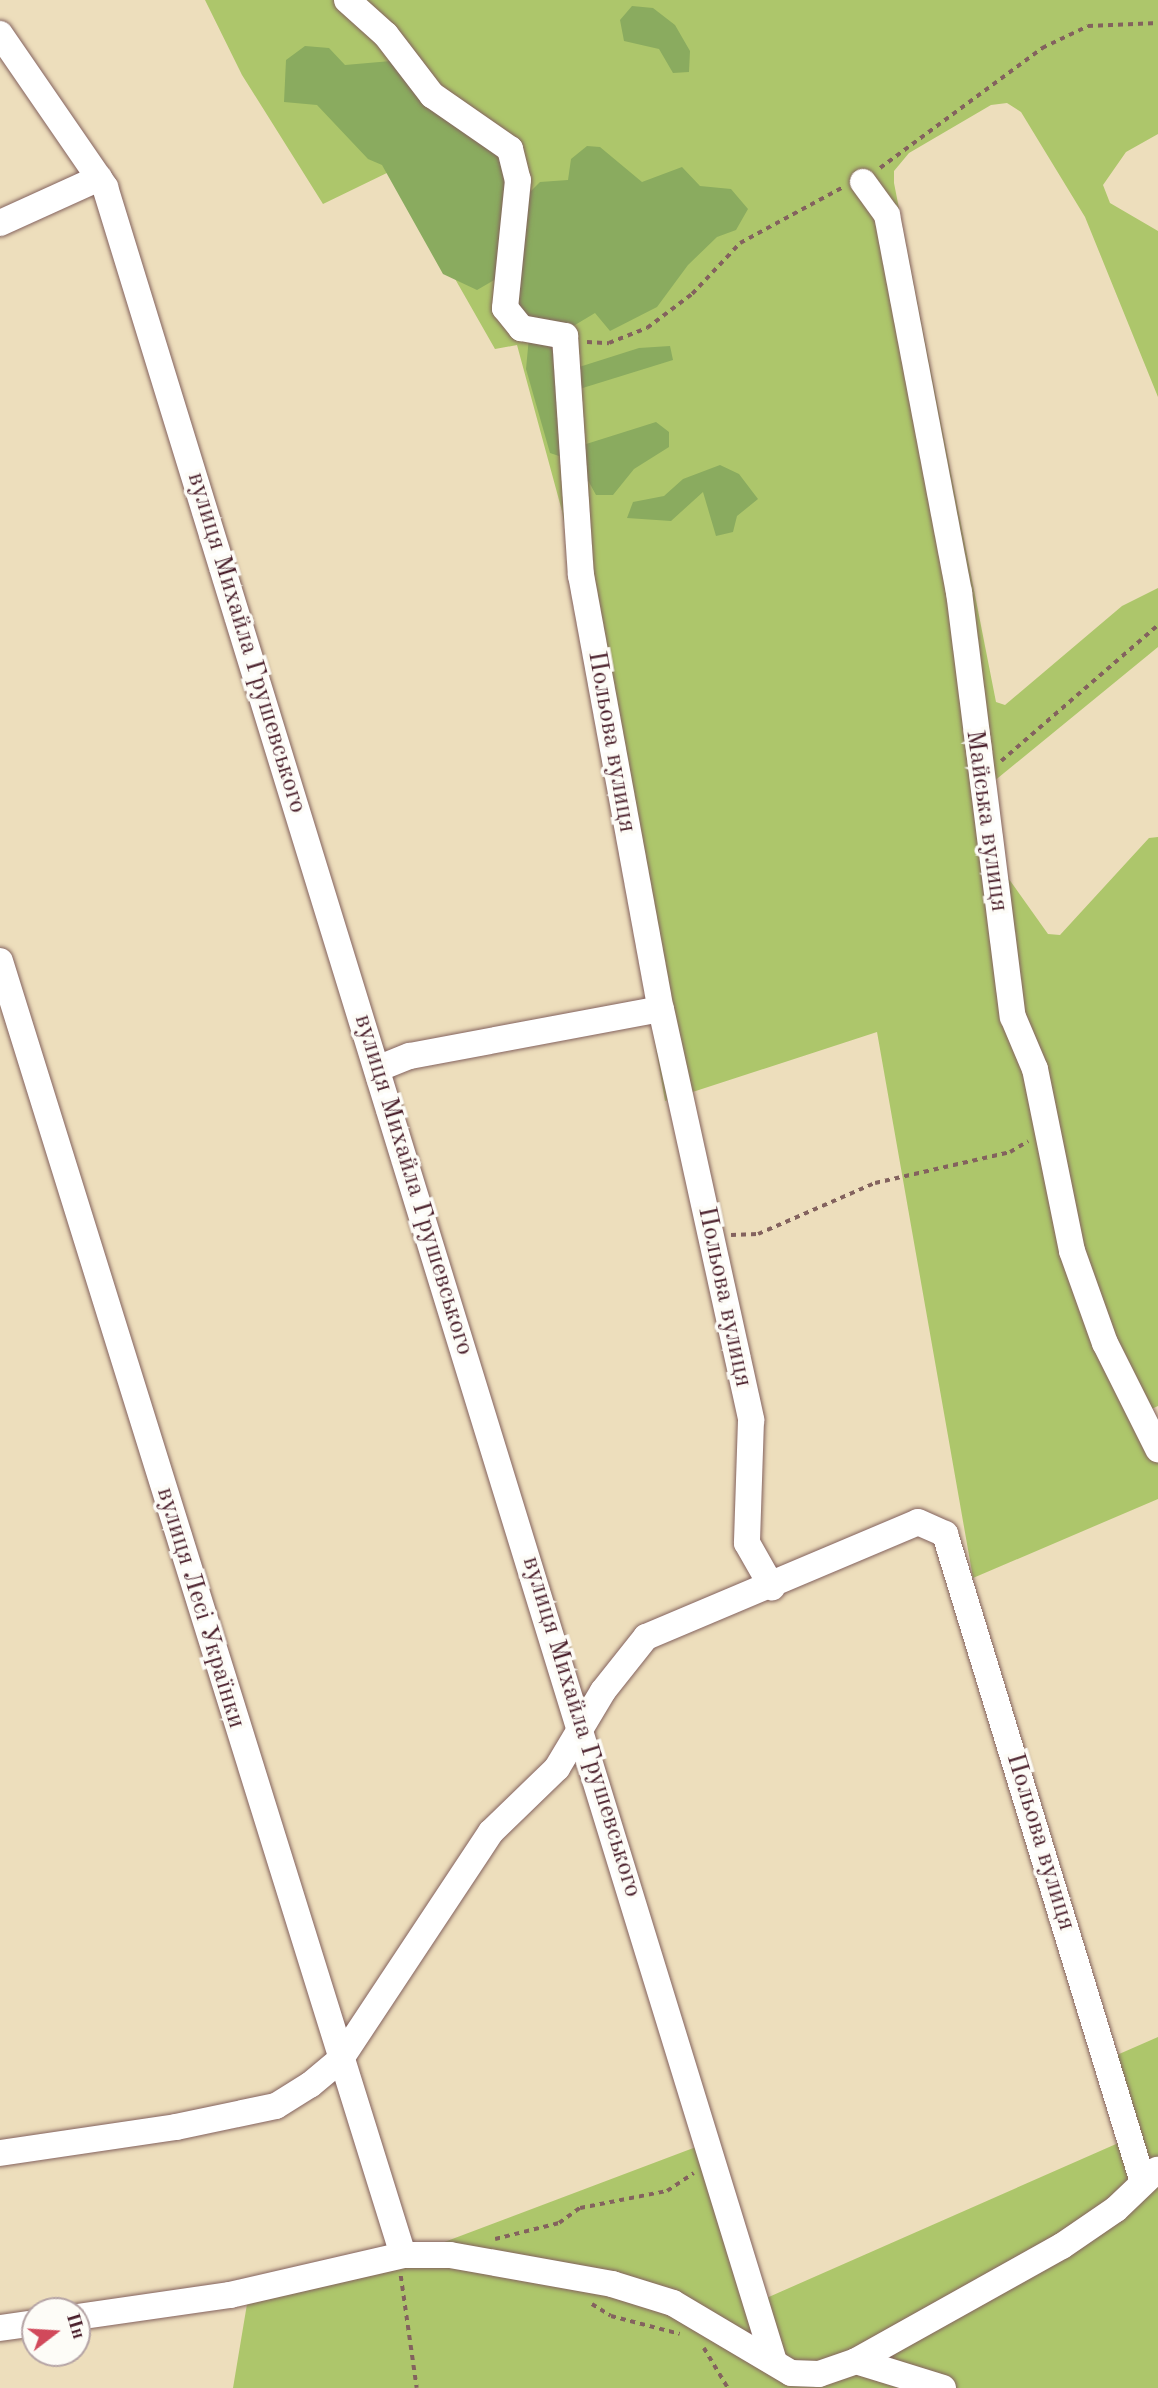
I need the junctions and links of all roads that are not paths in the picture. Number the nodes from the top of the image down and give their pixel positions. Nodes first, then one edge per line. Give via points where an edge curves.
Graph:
1 (347, 0) edge
2 (0, 34) edge
3 (99, 178) junction
4 (863, 181) road end
5 (0, 223) edge
6 (0, 961) edge
7 (661, 1009) junction
8 (377, 1069) junction
9 (1158, 1449) edge
10 (772, 1587) junction
11 (582, 1729) junction
12 (340, 2060) junction
13 (0, 2152) edge
14 (1150, 2174) edge
15 (398, 2257) junction
16 (91, 2315) edge
17 (21, 2325) edge
18 (0, 2328) edge
19 (774, 2361) junction
20 (856, 2361) junction
21 (943, 2388) edge

1 - 7 street, Польова вулиця via 386,35 432,95 510,149 518,180 505,309 520,327 565,336 581,575
2 - 3 street, вулиця Михайла Грушевського
3 - 5 street
3 - 8 street, вулиця Михайла Грушевського
4 - 9 street, Майська вулиця via 887,215 959,592 1013,1017 1035,1069 1072,1251 1105,1343
6 - 12 street, вулиця Лесі Українки
7 - 8 street via 410,1055
7 - 10 street, Польова вулиця via 751,1420 747,1543
8 - 11 street, вулиця Михайла Грушевського
10 - 11 street via 646,1637
10 - 14 street, Польова вулиця via 918,1522 945,1534
11 - 12 street via 556,1768 492,1832
11 - 19 street, вулиця Михайла Грушевського
12 - 13 street via 275,2106
12 - 15 street, вулиця Лесі Українки
14 - 20 street via 1116,2209 1062,2246
15 - 16 street via 230,2295
15 - 19 street via 450,2255 612,2284 673,2303
17 - 18 street
19 - 20 street via 791,2373 819,2374
20 - 21 street

